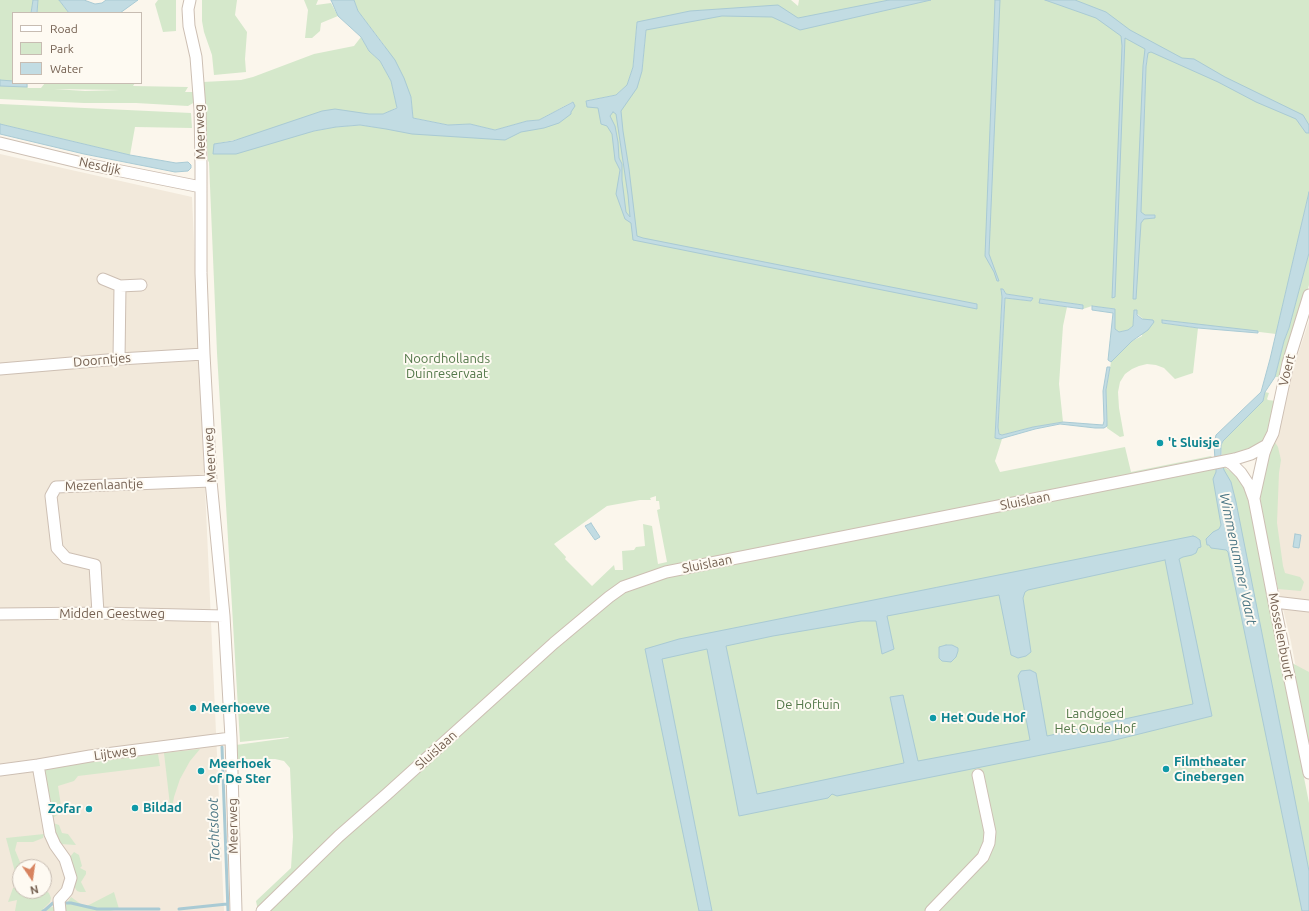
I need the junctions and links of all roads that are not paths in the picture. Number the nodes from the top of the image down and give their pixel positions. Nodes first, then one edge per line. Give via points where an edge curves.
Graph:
1 (190, 0) edge
2 (0, 143) edge
3 (201, 187) junction
4 (103, 279) dead end
5 (141, 285) dead end
6 (120, 286) junction
7 (1309, 295) edge
8 (204, 354) junction
9 (119, 359) junction
10 (0, 369) edge
11 (1267, 445) junction
12 (1227, 461) junction
13 (211, 481) junction
14 (1254, 498) junction
15 (1274, 602) junction
16 (1309, 606) edge
17 (98, 613) junction
18 (0, 614) edge
19 (224, 616) junction
20 (231, 738) junction
21 (38, 765) junction
22 (0, 770) edge
23 (1309, 773) edge
24 (978, 775) dead end
25 (60, 906) edge
26 (236, 911) edge
27 (262, 911) edge
28 (931, 911) edge

1 - 3 street, Meerweg via 189,26 196,57 200,109
2 - 3 street, Nesdijk via 86,164
3 - 8 street, Meerweg
4 - 6 street
5 - 6 street
6 - 9 street
7 - 11 street, Voert via 1288,363 1273,433
8 - 9 street, Doorntjes
8 - 13 street, Meerweg
9 - 10 street, Doorntjes
11 - 12 street, Sluislaan via 1251,454
11 - 14 street, Mosselenbuurt
12 - 14 street, Mosselenbuurt via 1241,473
12 - 27 street, Sluislaan via 666,572 623,587 554,643 339,836
13 - 17 street, Mezenlaantje via 56,487 51,496 57,548 66,558 95,565
13 - 19 street, Meerweg
14 - 15 street, Mosselenbuurt
15 - 16 street
15 - 23 street, Mosselenbuurt
17 - 18 street, Midden Geestweg
17 - 19 street, Midden Geestweg
19 - 20 street, Meerweg
20 - 21 street, Lijtweg
20 - 26 street, Meerweg
21 - 22 street, Lijtweg
21 - 25 street via 50,834 65,859 71,878
24 - 28 street via 990,832 989,844 983,856

